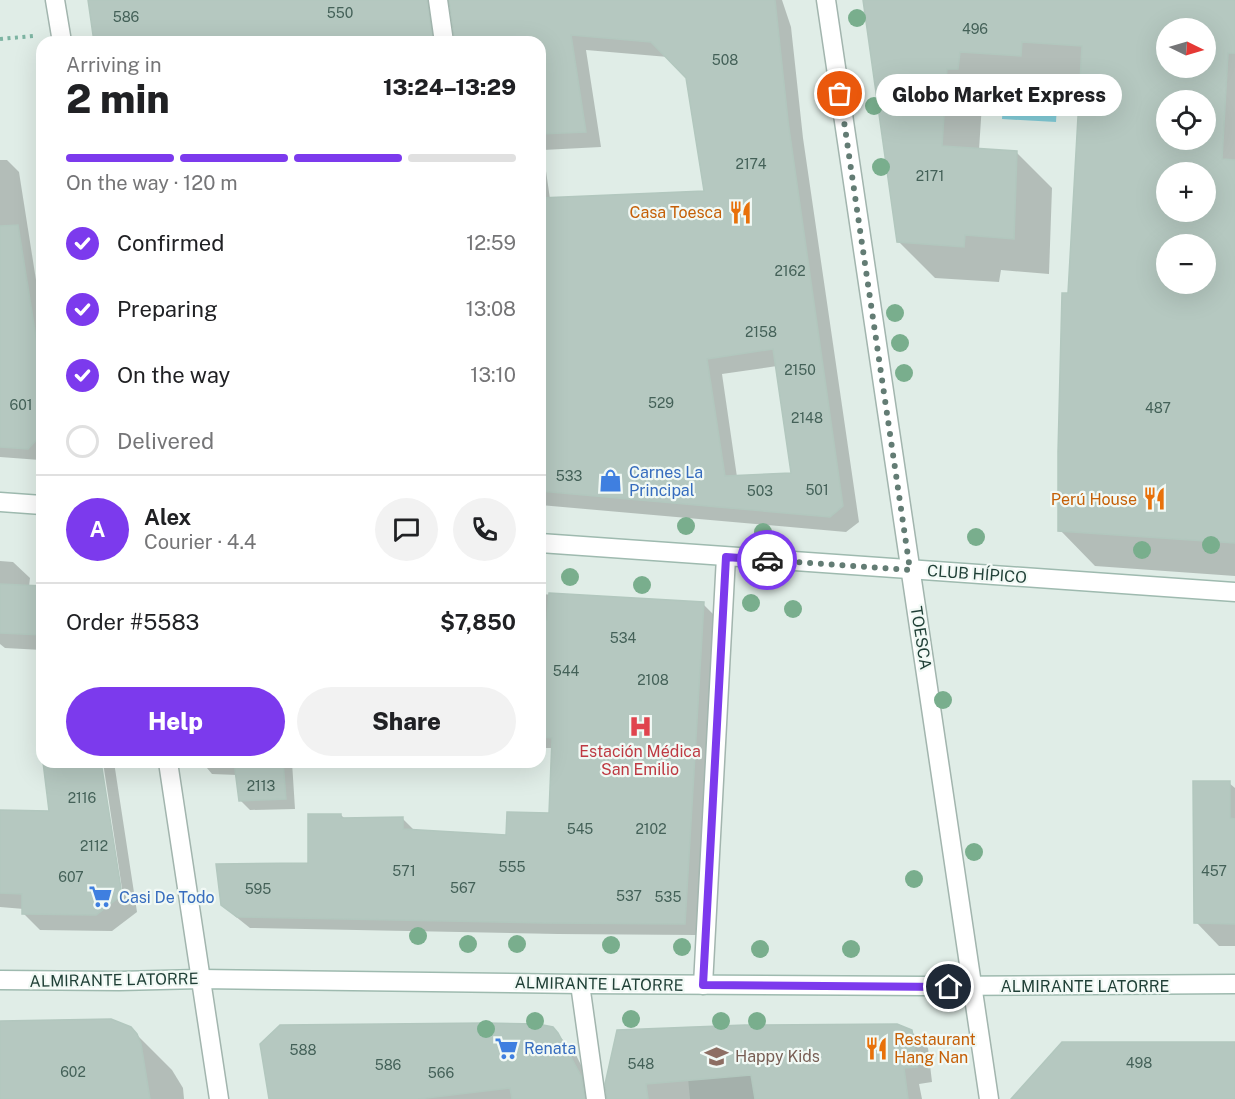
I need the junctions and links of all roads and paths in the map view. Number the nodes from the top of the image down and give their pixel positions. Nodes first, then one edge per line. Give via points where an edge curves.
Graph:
1 (55, 0) edge
2 (438, 0) edge
3 (826, 0) edge
4 (61, 36) edge
5 (443, 36) edge
6 (0, 502) edge
7 (36, 505) edge
8 (546, 543) edge
9 (726, 557) junction
10 (910, 570) junction
11 (1235, 592) edge
12 (169, 768) edge
13 (200, 979) junction
14 (0, 980) edge
15 (579, 984) junction
16 (1235, 984) edge
17 (703, 985) junction
18 (973, 987) junction
19 (219, 1099) edge
20 (596, 1099) edge
21 (989, 1099) edge

1 - 4 street
2 - 5 street
3 - 10 street, TOESCA
6 - 7 street
8 - 9 street, CLUB HÍPICO
9 - 10 street, CLUB HÍPICO
9 - 17 street
10 - 11 street, CLUB HÍPICO
10 - 18 street, TOESCA
12 - 13 street
13 - 14 street, ALMIRANTE LATORRE
13 - 15 street, ALMIRANTE LATORRE
13 - 19 street
15 - 17 street, ALMIRANTE LATORRE
15 - 20 street
16 - 18 street, ALMIRANTE LATORRE
17 - 18 street, ALMIRANTE LATORRE
18 - 21 street, TOESCA

